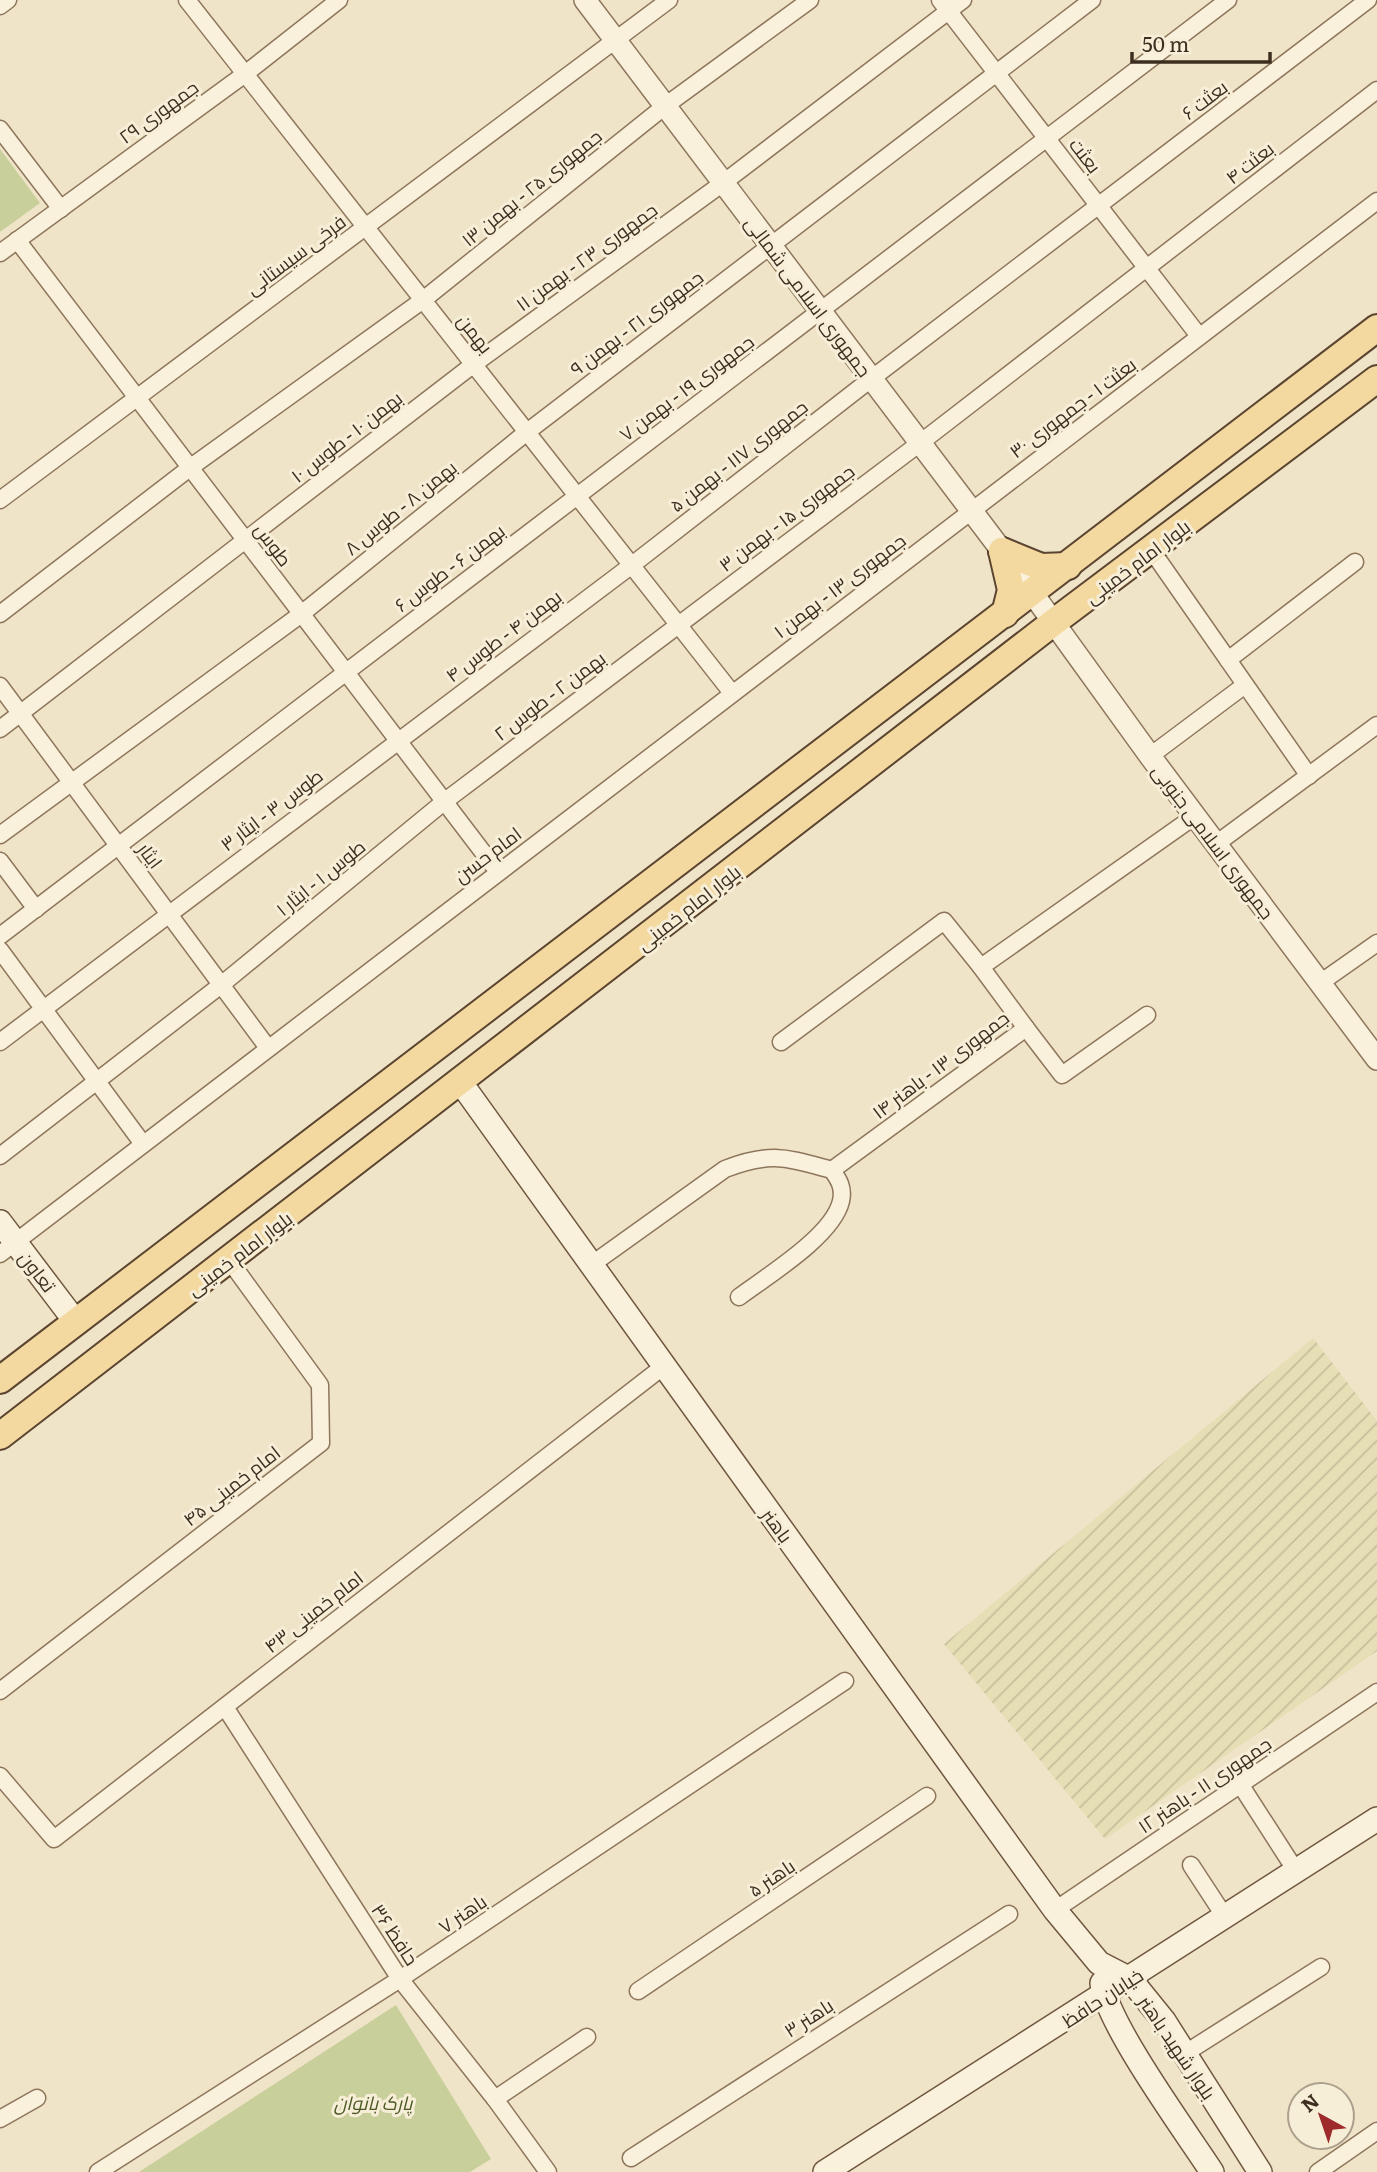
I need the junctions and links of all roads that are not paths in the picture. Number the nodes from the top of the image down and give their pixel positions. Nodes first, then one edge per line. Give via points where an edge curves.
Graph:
1 (8, 0) edge
2 (187, 0) edge
3 (339, 0) edge
4 (585, 0) edge
5 (669, 0) edge
6 (810, 0) edge
7 (963, 0) edge
8 (1092, 0) edge
9 (1228, 0) edge
10 (1370, 0) edge
11 (0, 6) edge
12 (944, 6) edge
13 (1377, 6) edge
14 (615, 41) junction
15 (996, 73) junction
16 (245, 74) junction
17 (1377, 90) edge
18 (665, 106) junction
19 (0, 129) edge
20 (1046, 138) junction
21 (723, 183) junction
22 (1377, 201) edge
23 (1098, 206) junction
24 (61, 209) junction
25 (366, 227) junction
26 (17, 240) junction
27 (771, 246) junction
28 (0, 253) edge
29 (1146, 268) junction
30 (423, 300) junction
31 (820, 311) junction
32 (1377, 328) edge
33 (1199, 336) junction
34 (474, 364) junction
35 (871, 379) junction
36 (1377, 379) edge
37 (136, 398) junction
38 (527, 432) junction
39 (920, 443) junction
40 (191, 467) junction
41 (577, 496) junction
42 (0, 500) edge
43 (971, 510) junction
44 (245, 541) junction
45 (1002, 551) junction
46 (1152, 551) junction
47 (1355, 562) dead end
48 (632, 565) junction
49 (1068, 566) junction
50 (1033, 593) junction
51 (0, 614) edge
52 (300, 614) junction
53 (1005, 614) junction
54 (1055, 622) junction
55 (677, 623) junction
56 (1228, 660) junction
57 (346, 672) junction
58 (1245, 685) junction
59 (0, 686) edge
60 (732, 693) junction
61 (20, 713) junction
62 (1377, 725) edge
63 (0, 729) edge
64 (398, 739) junction
65 (1150, 756) junction
66 (1309, 775) junction
67 (71, 781) junction
68 (445, 801) junction
69 (1195, 816) junction
70 (0, 835) edge
71 (1216, 844) junction
72 (118, 846) junction
73 (0, 861) edge
74 (498, 872) junction
75 (36, 909) junction
76 (169, 914) junction
77 (0, 936) edge
78 (1377, 943) edge
79 (0, 950) edge
80 (981, 967) junction
81 (1320, 983) junction
82 (221, 985) junction
83 (43, 1009) junction
84 (1147, 1015) dead end
85 (1026, 1028) junction
86 (0, 1042) edge
87 (781, 1042) dead end
88 (268, 1048) junction
89 (1377, 1059) edge
90 (96, 1081) junction
91 (461, 1083) junction
92 (143, 1144) junction
93 (0, 1156) edge
94 (832, 1170) junction
95 (0, 1222) edge
96 (8, 1248) edge
97 (229, 1260) junction
98 (591, 1265) junction
99 (739, 1297) dead end
100 (75, 1321) junction
101 (664, 1366) junction
102 (0, 1380) edge
103 (0, 1436) edge
104 (845, 1681) dead end
105 (0, 1691) edge
106 (1377, 1692) edge
107 (225, 1707) junction
108 (0, 1776) edge
109 (1240, 1784) junction
110 (928, 1796) dead end
111 (1377, 1819) edge
112 (1191, 1865) dead end
113 (1296, 1871) junction
114 (1055, 1910) junction
115 (1009, 1914) dead end
116 (1225, 1917) junction
117 (1099, 1963) junction
118 (1321, 1967) dead end
119 (400, 1979) junction
120 (1130, 1979) junction
121 (638, 1991) dead end
122 (1103, 1996) junction
123 (587, 2037) dead end
124 (1184, 2053) junction
125 (37, 2098) dead end
126 (495, 2099) junction
127 (0, 2119) edge
128 (1377, 2131) edge
129 (631, 2158) dead end
130 (97, 2172) edge
131 (548, 2172) edge
132 (825, 2172) edge
133 (1212, 2172) edge
134 (1260, 2172) edge
135 (1318, 2172) edge

1 - 11 street
2 - 16 street, بهمن
3 - 16 street, جمهوری ۲۹
4 - 14 street, جمهوری اسلامی شمالی
5 - 14 street, فرخی سیستانی
6 - 18 street, جمهوری ۲۵ - بهمن ۱۳
7 - 12 street, جمهوری ۲۳ - بهمن ۱۱
8 - 15 street, جمهوری ۲۱ - بهمن ۹
9 - 20 street, جمهوری ۱۹ - بهمن ۷
10 - 13 street
10 - 23 street, بعثت ۶
12 - 15 street, بعثت
12 - 21 street, جمهوری ۲۳ - بهمن ۱۱
14 - 18 street, جمهوری اسلامی شمالی
14 - 25 street, فرخی سیستانی
15 - 20 street, بعثت
15 - 27 street, جمهوری ۲۱ - بهمن ۹
16 - 24 street, جمهوری ۲۹
16 - 25 street, بهمن
17 - 29 street, بعثت ۴
18 - 21 street, جمهوری اسلامی شمالی
18 - 30 street, جمهوری ۲۵ - بهمن ۱۳
19 - 24 street
20 - 23 street, بعثت
20 - 31 street, جمهوری ۱۹ - بهمن ۷
21 - 27 street, جمهوری اسلامی شمالی
21 - 34 street, جمهوری ۲۳ - بهمن ۱۱
22 - 33 street, بعثت ۱ - جمهوری ۳۰
23 - 29 street, بعثت
23 - 35 street, بعثت ۶
24 - 26 street, جمهوری ۲۹
25 - 30 street, بهمن
25 - 37 street, فرخی سیستانی
26 - 28 street, جمهوری ۲۹
26 - 37 street, طوس
27 - 31 street, جمهوری اسلامی شمالی
27 - 38 street, جمهوری ۲۱ - بهمن ۹
29 - 33 street, بعثت
29 - 39 street, بعثت ۴
30 - 34 street, بهمن
30 - 40 street, جمهوری ۲۵ - بهمن ۱۳
31 - 35 street, جمهوری اسلامی شمالی
31 - 41 street, جمهوری ۱۹ - بهمن ۷
32 - 49 main road, بلوار امام خمینی
33 - 43 street, بعثت ۱ - جمهوری ۳۰
34 - 38 street, بهمن
34 - 44 street, بهمن ۱۰ - طوس ۱۰
35 - 39 street, جمهوری اسلامی شمالی
35 - 48 street, جمهوری ۱۱۷ - بهمن ۵
36 - 46 main road, بلوار امام خمینی
37 - 40 street, طوس
37 - 42 street, فرخی سیستانی
38 - 41 street, بهمن
38 - 52 street, بهمن ۸ - طوس ۸
39 - 43 street, جمهوری اسلامی شمالی
39 - 55 street, جمهوری ۱۵ - بهمن ۳
40 - 44 street, طوس
40 - 51 street, جمهوری ۲۵ - بهمن ۱۳
41 - 48 street, بهمن
41 - 57 street, بهمن ۶ - طوس ۶
43 - 45 street, جمهوری اسلامی شمالی
43 - 60 street, جمهوری ۱۳ - بهمن ۱
44 - 52 street, طوس
44 - 61 street, بهمن ۱۰ - طوس ۱۰
45 - 49 main road via 1041,567
45 - 50 street, جمهوری اسلامی شمالی
45 - 53 main road via 1011,590
46 - 54 main road, بلوار امام خمینی
46 - 56 street
47 - 56 street
48 - 55 street, بهمن
48 - 64 street, بهمن ۴ - طوس ۴
49 - 50 main road, بلوار امام خمینی
50 - 53 main road, بلوار امام خمینی
50 - 54 street, جمهوری اسلامی جنوبی
52 - 57 street, طوس
52 - 67 street, بهمن ۸ - طوس ۸
53 - 100 main road, بلوار امام خمینی
54 - 65 street, جمهوری اسلامی جنوبی
54 - 91 main road, بلوار امام خمینی
55 - 60 street, بهمن
55 - 68 street, بهمن ۲ - طوس ۲
56 - 58 street
57 - 64 street, طوس
57 - 72 street, بهمن ۶ - طوس ۶
58 - 65 street
58 - 66 street
59 - 61 street, ایثار
60 - 74 street, امام حسن
61 - 63 street, بهمن ۱۰ - طوس ۱۰
61 - 67 street, ایثار
62 - 66 street
64 - 68 street, طوس
64 - 76 street, طوس ۳ - ایثار ۳
65 - 69 street, جمهوری اسلامی جنوبی
66 - 71 street
67 - 70 street, بهمن ۸ - طوس ۸
67 - 72 street, ایثار
68 - 74 street, طوس
68 - 82 street, طوس ۱ - ایثار ۱
69 - 71 street, جمهوری اسلامی جنوبی
69 - 80 street
71 - 81 street, جمهوری اسلامی جنوبی
72 - 75 street, بهمن ۶ - طوس ۶
72 - 76 street, ایثار
73 - 75 street
74 - 88 street, امام حسن
75 - 77 street, بهمن ۶ - طوس ۶
76 - 82 street, ایثار
76 - 83 street, طوس ۳ - ایثار ۳
78 - 81 street
79 - 83 street
80 - 85 street, جمهوری ۱۳ - باهنر ۱۴
80 - 87 street, جمهوری ۱۳ - باهنر ۱۴ via 944,921
81 - 89 street, جمهوری اسلامی جنوبی
82 - 88 street, ایثار
82 - 90 street, طوس ۱ - ایثار ۱
83 - 86 street, طوس ۳ - ایثار ۳
83 - 90 street
84 - 85 street via 1062,1075
85 - 94 street, جمهوری ۱۳ - باهنر ۱۴
88 - 92 street, امام حسن
90 - 92 street
90 - 93 street, طوس ۱ - ایثار ۱
91 - 97 main road, بلوار امام خمینی
91 - 98 main road, باهنر
92 - 96 street, امام حسن
94 - 98 street via 760,1156 725,1169
94 - 99 street via 841,1184 836,1214 799,1251
95 - 96 main road, تعاون
96 - 100 main road, تعاون
97 - 103 main road, بلوار امام خمینی
97 - 105 street, امام خمینی ۴۵ via 320,1385 321,1443
98 - 101 main road, باهنر
100 - 102 main road, بلوار امام خمینی
101 - 107 street, امام خمینی ۴۳
101 - 114 main road, باهنر
104 - 119 street, باهنر ۷
106 - 109 street, جمهوری ۱۱ - باهنر ۱۲
107 - 108 street, امام خمینی ۴۳ via 54,1839
107 - 119 street, حافظ ۳۶
109 - 113 street
109 - 114 street, جمهوری ۱۱ - باهنر ۱۲
110 - 121 street, باهنر ۵
111 - 113 main road, خیابان حافظ
112 - 116 street
113 - 116 main road, خیابان حافظ
114 - 117 main road, باهنر
115 - 129 street, باهنر ۳
116 - 120 main road, خیابان حافظ
117 - 120 main road, بلوار شهید باهنر
117 - 122 main road, بلوار شهید باهنر
118 - 124 street
119 - 126 street, حافظ ۳۶
119 - 130 street, باهنر ۷
120 - 122 main road, خیابان حافظ
120 - 124 main road, بلوار شهید باهنر
122 - 132 main road, خیابان حافظ
122 - 133 main road, بلوار شهید باهنر
123 - 126 street
124 - 134 main road, بلوار شهید باهنر
125 - 127 street
126 - 131 street, حافظ ۳۶
128 - 135 street

